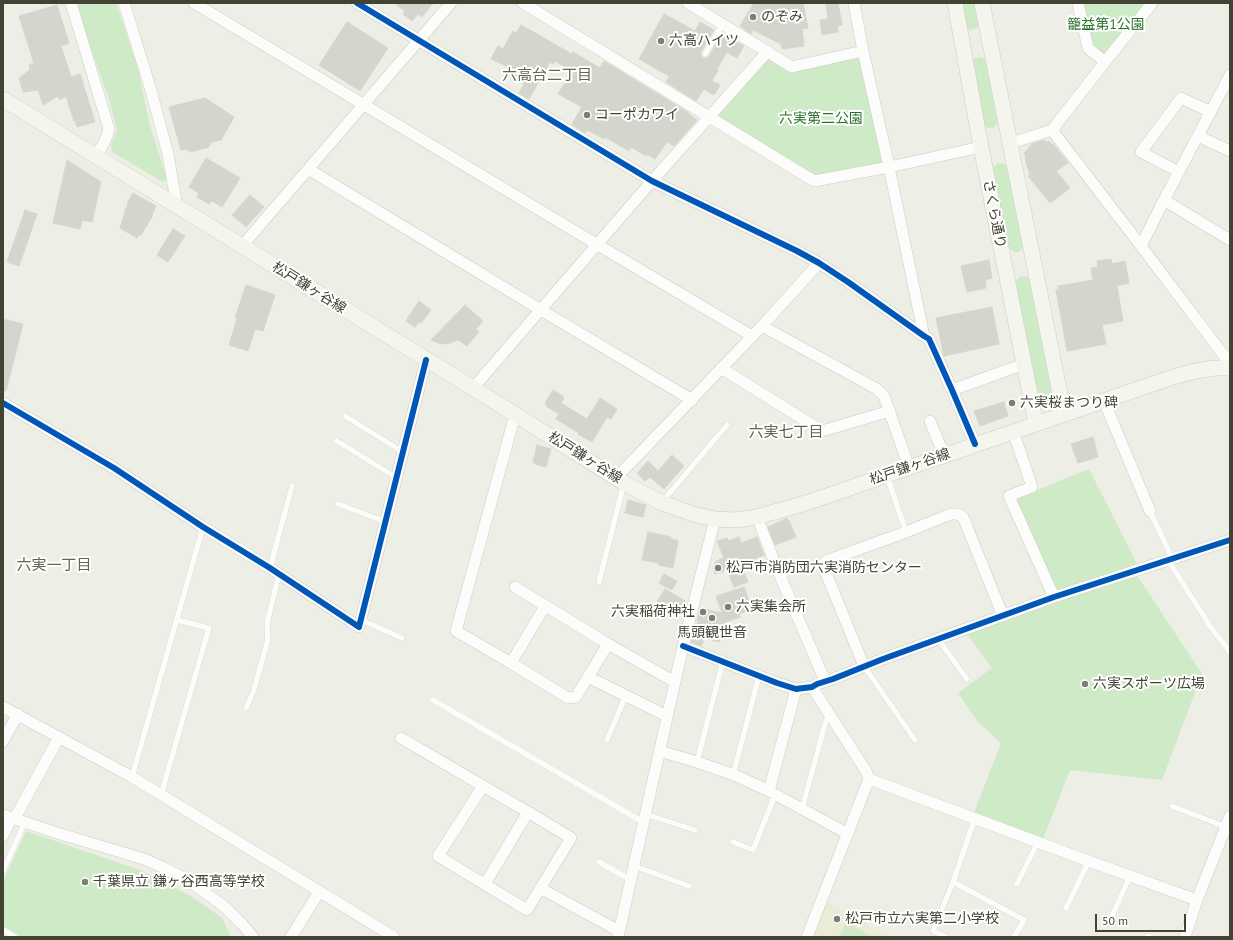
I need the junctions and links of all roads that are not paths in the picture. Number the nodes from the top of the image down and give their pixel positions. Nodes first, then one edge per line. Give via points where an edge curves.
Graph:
1 (70, 3) edge
2 (124, 3) edge
3 (194, 3) edge
4 (357, 3) edge
5 (452, 3) edge
6 (523, 3) edge
7 (688, 3) edge
8 (854, 3) edge
9 (955, 3) edge
10 (982, 3) edge
11 (1078, 3) edge
12 (1152, 3) edge
13 (723, 24) junction
14 (419, 40) junction
15 (768, 51) junction
16 (863, 51) junction
17 (705, 54) dead end
18 (1105, 62) junction
19 (1230, 75) edge
20 (3, 99) edge
21 (364, 105) junction
22 (1211, 112) junction
23 (709, 117) junction
24 (1052, 130) junction
25 (1198, 136) junction
26 (1010, 142) junction
27 (981, 148) junction
28 (1230, 151) edge
29 (96, 156) junction
30 (889, 167) junction
31 (308, 169) junction
32 (1179, 172) junction
33 (652, 181) junction
34 (1164, 200) junction
35 (177, 207) junction
36 (1230, 240) edge
37 (598, 245) junction
38 (242, 246) junction
39 (1141, 246) junction
40 (819, 264) junction
41 (541, 310) junction
42 (762, 326) junction
43 (752, 336) junction
44 (924, 336) junction
45 (426, 360) junction
46 (1024, 364) junction
47 (1230, 365) edge
48 (721, 368) junction
49 (1230, 368) edge
50 (473, 388) junction
51 (952, 390) junction
52 (692, 400) junction
53 (1104, 401) junction
54 (3, 403) edge
55 (890, 411) junction
56 (1064, 414) junction
57 (515, 415) junction
58 (345, 416) dead end
59 (930, 421) dead end
60 (1036, 424) junction
61 (727, 425) dead end
62 (1013, 431) junction
63 (337, 441) dead end
64 (975, 444) junction
65 (403, 452) junction
66 (944, 455) junction
67 (909, 467) junction
68 (887, 475) junction
69 (397, 478) junction
70 (620, 480) junction
71 (292, 486) dead end
72 (662, 503) junction
73 (338, 504) dead end
74 (1150, 511) joint
75 (757, 517) junction
76 (716, 519) junction
77 (386, 522) junction
78 (203, 527) junction
79 (906, 532) junction
80 (1230, 540) edge
81 (1170, 559) junction
82 (826, 561) junction
83 (274, 571) junction
84 (781, 576) junction
85 (599, 582) dead end
86 (515, 587) dead end
87 (1054, 597) junction
88 (545, 606) junction
89 (1003, 616) junction
90 (177, 620) junction
91 (361, 620) junction
92 (402, 638) dead end
93 (938, 639) junction
94 (608, 644) junction
95 (683, 646) junction
96 (1230, 652) edge
97 (723, 661) junction
98 (511, 663) junction
99 (864, 666) junction
100 (759, 676) junction
101 (588, 678) junction
102 (967, 679) dead end
103 (825, 681) junction
104 (675, 682) junction
105 (812, 687) junction
106 (796, 689) junction
107 (626, 696) junction
108 (433, 700) dead end
109 (3, 706) edge
110 (246, 708) dead end
111 (829, 713) junction
112 (18, 714) junction
113 (667, 716) junction
114 (59, 737) junction
115 (401, 738) dead end
116 (607, 740) dead end
117 (915, 740) dead end
118 (3, 741) edge
119 (659, 751) junction
120 (697, 762) junction
121 (733, 775) junction
122 (132, 777) junction
123 (869, 779) junction
124 (483, 786) junction
125 (772, 793) junction
126 (161, 795) junction
127 (1172, 806) dead end
128 (802, 810) junction
129 (528, 812) junction
130 (1230, 816) edge
131 (14, 818) edge
132 (644, 818) junction
133 (975, 818) junction
134 (1226, 827) junction
135 (695, 830) dead end
136 (848, 834) junction
137 (3, 836) edge
138 (733, 842) dead end
139 (1038, 842) junction
140 (1089, 861) junction
141 (599, 862) dead end
142 (634, 866) junction
143 (3, 871) edge
144 (1130, 876) junction
145 (630, 880) junction
146 (953, 882) junction
147 (485, 884) junction
148 (1017, 884) dead end
149 (689, 886) dead end
150 (540, 888) junction
151 (319, 892) junction
152 (1198, 900) junction
153 (1066, 908) dead end
154 (1112, 916) dead end
155 (3, 930) edge
156 (619, 934) edge
157 (15, 937) edge
158 (253, 937) edge
159 (291, 937) edge
160 (394, 937) edge
161 (806, 937) edge
162 (946, 937) edge
163 (1014, 937) edge
164 (1185, 937) edge

1 - 29 street via 109,129
2 - 35 street via 168,154
3 - 21 street
4 - 14 street
5 - 14 street
6 - 23 street
7 - 13 street
8 - 16 street
9 - 27 main road, さくら通り
10 - 26 main road
11 - 18 street via 1088,48
12 - 18 street
13 - 15 street
13 - 17 lane
14 - 21 street
14 - 33 street
15 - 16 street via 792,67
15 - 23 street
16 - 30 street
18 - 24 street
19 - 22 street
20 - 29 main road, 松戸鎌ヶ谷線
21 - 31 street
21 - 37 street
22 - 25 street
22 - 32 street via 1181,98 1141,152
23 - 30 street via 814,181
23 - 33 street
24 - 26 street
24 - 39 street
25 - 28 street
25 - 32 street
26 - 56 main road
27 - 30 street
27 - 46 main road, さくら通り
29 - 35 main road, 松戸鎌ヶ谷線
30 - 44 street
31 - 38 street
31 - 41 street
32 - 34 street
33 - 37 street
33 - 40 street
34 - 36 street
34 - 39 street
35 - 38 main road, 松戸鎌ヶ谷線
37 - 41 street
37 - 43 street
38 - 45 main road, 松戸鎌ヶ谷線
39 - 47 street
40 - 42 street
40 - 44 street
41 - 50 street
41 - 52 street
42 - 43 street
42 - 55 street via 877,389 884,396
43 - 48 street
44 - 51 street via 929,339
45 - 50 main road, 松戸鎌ヶ谷線
45 - 65 street
46 - 51 street
46 - 60 main road, さくら通り
48 - 52 street
48 - 55 street via 822,430
49 - 53 main road, 松戸鎌ヶ谷線 via 1196,371 1173,377
50 - 57 main road, 松戸鎌ヶ谷線
51 - 64 street
52 - 70 street
53 - 56 main road, 松戸鎌ヶ谷線
53 - 74 street
54 - 78 street via 114,468
55 - 67 street
56 - 60 main road, 松戸鎌ヶ谷線
57 - 70 main road, 松戸鎌ヶ谷線
57 - 98 street via 456,631
58 - 65 lane
59 - 66 street
60 - 62 main road, 松戸鎌ヶ谷線
61 - 72 lane
62 - 64 main road, 松戸鎌ヶ谷線
62 - 87 street via 1032,487 1009,496
63 - 69 lane
64 - 66 main road, 松戸鎌ヶ谷線
65 - 69 street
66 - 67 main road, 松戸鎌ヶ谷線
67 - 68 main road, 松戸鎌ヶ谷線
68 - 75 main road, 松戸鎌ヶ谷線
68 - 79 lane
69 - 77 street
70 - 72 main road, 松戸鎌ヶ谷線
70 - 85 lane
71 - 83 lane
72 - 76 main road, 松戸鎌ヶ谷線
73 - 77 lane
74 - 81 lane
75 - 76 main road, 松戸鎌ヶ谷線
75 - 84 street
76 - 95 street
77 - 91 street
78 - 83 street
78 - 90 lane
79 - 82 street
79 - 89 street via 952,514 962,517
80 - 81 street
81 - 87 street
81 - 96 lane via 1210,626
82 - 84 lane
82 - 99 street via 824,565 828,578
83 - 91 street via 359,626
83 - 110 lane via 267,623 268,639 254,690
84 - 103 street
86 - 88 street
87 - 89 street
88 - 94 street
88 - 98 street
89 - 93 street
90 - 122 lane
90 - 126 lane via 209,628
91 - 92 lane
93 - 99 street
93 - 102 lane
94 - 101 street
94 - 104 street
95 - 97 street
95 - 104 street
97 - 100 street
97 - 120 lane
98 - 101 street via 568,698 576,697
99 - 103 street
99 - 117 lane
100 - 106 street
100 - 121 lane
101 - 107 street
103 - 105 street
104 - 113 street
105 - 106 street
105 - 111 street
106 - 125 street
107 - 113 street
107 - 116 lane
108 - 132 lane
109 - 112 street
111 - 123 street
111 - 128 lane
112 - 114 street
112 - 118 street
113 - 119 street
114 - 122 street
114 - 131 street
115 - 124 street
119 - 120 street
119 - 132 street
120 - 121 street
121 - 125 street
122 - 126 street
123 - 133 street
123 - 136 street
124 - 129 street
124 - 147 street via 438,856
125 - 128 street
125 - 138 lane via 753,850
126 - 151 street
127 - 134 lane
128 - 136 street
129 - 147 street
129 - 150 street via 571,838
130 - 134 street
131 - 137 street
131 - 143 lane
131 - 158 street via 162,867 188,880 226,908
132 - 135 lane
132 - 142 street
133 - 139 street
133 - 146 lane
134 - 152 street
136 - 161 street
139 - 140 street
139 - 148 lane
140 - 144 street
140 - 153 lane
141 - 145 lane
142 - 145 street
142 - 149 lane
144 - 152 street
144 - 154 lane
145 - 156 street
146 - 162 lane via 933,931
146 - 163 lane via 1024,920
147 - 150 street via 527,910
150 - 156 street
151 - 159 street
151 - 160 street
152 - 164 street
155 - 157 lane

